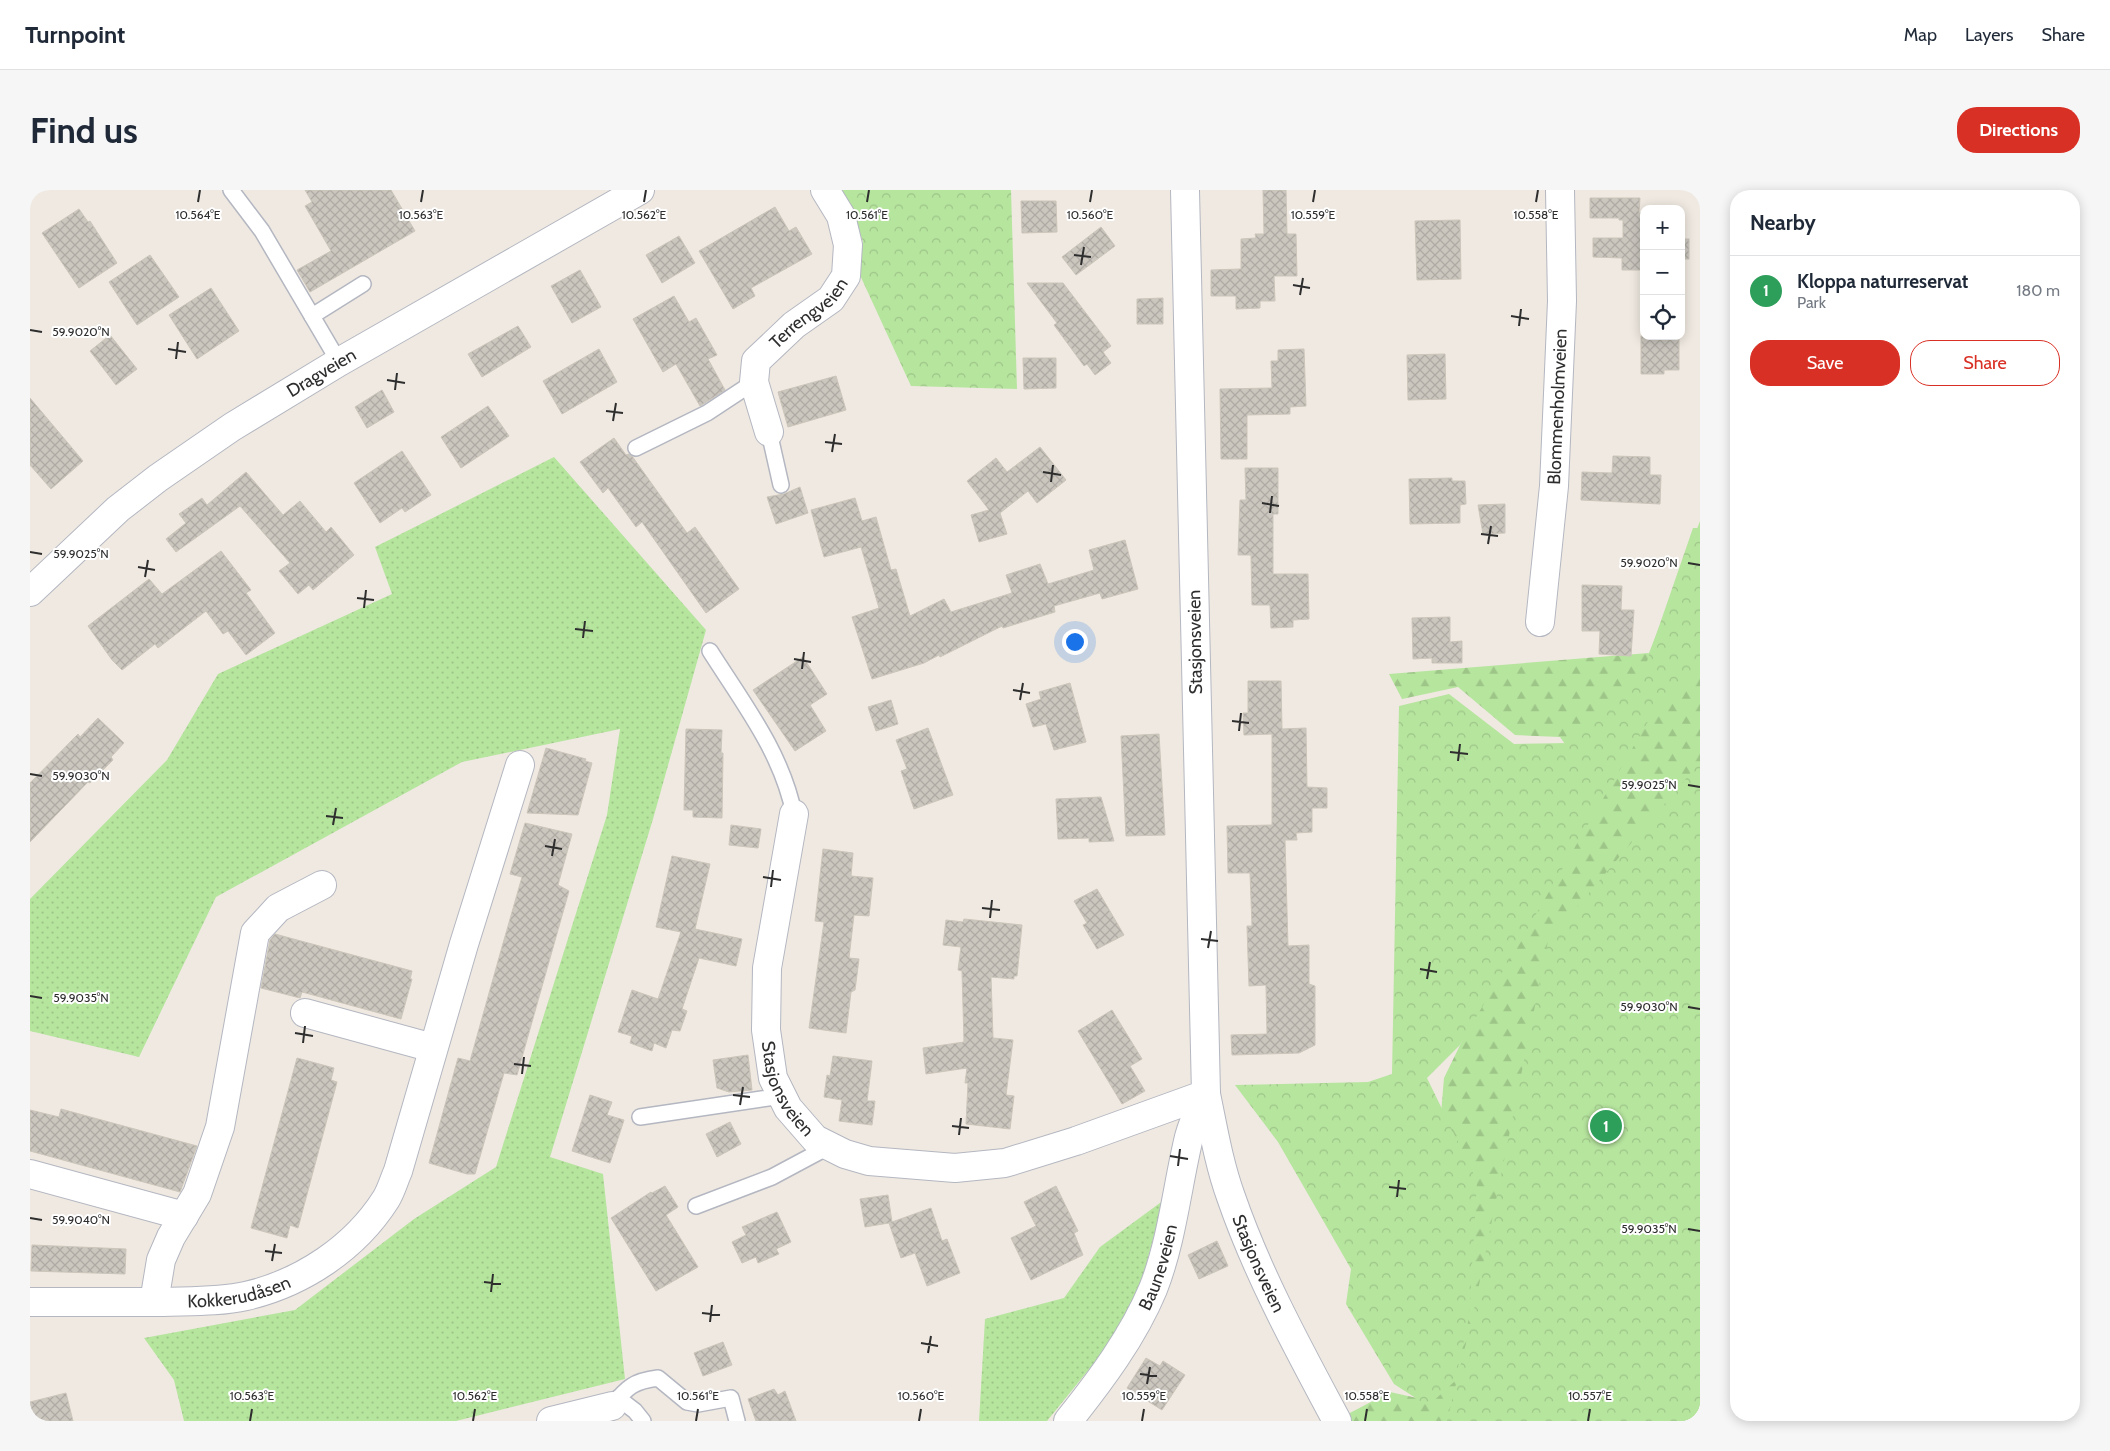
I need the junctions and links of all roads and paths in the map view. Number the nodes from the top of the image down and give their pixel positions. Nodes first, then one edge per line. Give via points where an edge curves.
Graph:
1 (231, 190) edge
2 (640, 190) edge
3 (825, 190) edge
4 (1185, 190) edge
5 (1560, 190) edge
6 (364, 284) dead end
7 (312, 316) junction
8 (339, 362) junction
9 (754, 382) junction
10 (769, 432) joint
11 (636, 448) dead end
12 (781, 485) dead end
13 (30, 592) edge
14 (1540, 622) dead end
15 (710, 651) dead end
16 (520, 765) dead end
17 (794, 814) joint
18 (322, 885) dead end
19 (305, 1013) dead end
20 (433, 1048) junction
21 (1206, 1094) junction
22 (782, 1096) junction
23 (640, 1117) dead end
24 (830, 1146) junction
25 (30, 1174) edge
26 (696, 1206) dead end
27 (184, 1216) junction
28 (30, 1302) edge
29 (154, 1302) junction
30 (615, 1402) junction
31 (551, 1421) edge
32 (643, 1421) edge
33 (737, 1421) edge
34 (1068, 1421) edge
35 (1337, 1421) edge

1 - 7 lane via 262,231
2 - 8 street, Dragveien
3 - 9 street, Terrengveien via 841,216 848,246 846,276 831,299 794,325 756,360
4 - 21 street, Stasjonsveien
5 - 14 street, Blommenholmveien via 1562,301 1554,486
6 - 7 lane
7 - 8 lane
8 - 13 street, Dragveien via 232,427 158,478 118,509
9 - 10 street, Terrengveien
9 - 11 lane via 707,413
10 - 12 lane
15 - 17 lane, Stasjonsveien via 773,751 789,790
16 - 20 street, Kokkerudåsen
17 - 22 street, Stasjonsveien via 767,968 766,1030 773,1078
18 - 27 street via 278,908 255,934 220,1127 197,1194
19 - 20 street
20 - 29 street, Kokkerudåsen via 398,1171 387,1198 364,1228 340,1251 274,1288 245,1296
21 - 24 street, Stasjonsveien via 1004,1163 955,1168 869,1162
21 - 34 street, Bauneveien via 1190,1134 1165,1249 1152,1289 1128,1337
21 - 35 street, Stasjonsveien via 1230,1196 1256,1261
22 - 23 lane
22 - 24 street, Stasjonsveien via 788,1108 815,1139
24 - 26 lane via 772,1177
25 - 27 street
27 - 29 street via 161,1260
28 - 29 street, Kokkerudåsen
30 - 31 street
30 - 32 lane via 635,1411
30 - 33 lane via 640,1380 658,1378 687,1402 698,1404 730,1398

